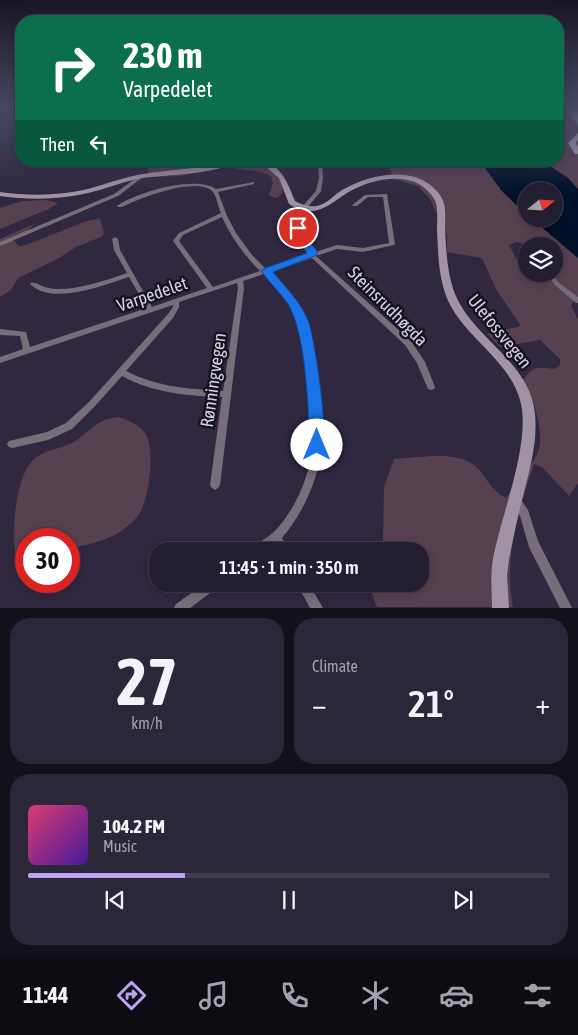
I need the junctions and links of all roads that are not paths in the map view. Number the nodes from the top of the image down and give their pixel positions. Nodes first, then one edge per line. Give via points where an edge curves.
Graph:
1 (576, 137) edge
2 (578, 152) edge
3 (215, 167) edge
4 (270, 167) edge
5 (320, 167) edge
6 (140, 177) junction
7 (252, 183) dead end
8 (216, 192) junction
9 (0, 194) edge
10 (355, 205) dead end
11 (120, 206) dead end
12 (304, 208) junction
13 (223, 214) junction
14 (115, 239) dead end
15 (0, 244) edge
16 (312, 255) junction
17 (266, 271) junction
18 (131, 274) junction
19 (239, 280) junction
20 (555, 282) edge
21 (33, 284) dead end
22 (211, 289) junction
23 (578, 300) edge
24 (176, 302) junction
25 (151, 310) junction
26 (0, 332) edge
27 (27, 351) junction
28 (0, 360) edge
29 (121, 372) junction
30 (431, 386) dead end
31 (227, 394) junction
32 (12, 444) dead end
33 (215, 485) dead end
34 (515, 500) junction
35 (276, 537) junction
36 (269, 542) edge
37 (279, 542) edge
38 (201, 592) edge
39 (308, 592) edge
40 (180, 608) edge
41 (317, 608) edge
42 (501, 608) edge
43 (566, 608) edge

1 - 2 main road via 572,143
3 - 6 street
4 - 12 street via 282,176 292,202
5 - 12 street via 318,191
6 - 9 street via 58,196 28,198
6 - 15 street via 116,195
7 - 8 street
8 - 11 street via 206,187 185,186 146,194
8 - 13 street
10 - 16 street, Varpedelet via 370,195 385,195 392,244 364,250 338,247
12 - 16 street via 298,232
12 - 34 street, Ulefossvegen via 321,207 350,188 391,176 421,182 438,198 445,266 453,301 513,372 527,403 528,444
13 - 17 street via 245,251
13 - 22 street via 181,234 176,241
14 - 18 street via 115,246
16 - 17 street, Varpedelet
16 - 30 street, Steinsrudhøgda via 408,343 421,362
17 - 19 street, Varpedelet
17 - 35 street via 292,302 303,323 317,425 317,445 308,480 293,514
18 - 21 street via 77,289 47,290
18 - 25 street
19 - 22 street, Varpedelet
19 - 31 street, Rønningvegen via 242,288
20 - 23 street
22 - 24 street, Varpedelet
24 - 25 street, Varpedelet
24 - 29 street via 171,316
25 - 27 street, Varpedelet
26 - 27 street via 24,334
27 - 28 street, Varpedelet
29 - 31 street via 142,383 160,387
29 - 32 street via 70,426 48,436
31 - 33 street, Rønningvegen
34 - 42 street, Ulefossvegen via 499,576
34 - 43 street
35 - 36 street
35 - 37 street
38 - 40 street
39 - 41 street

